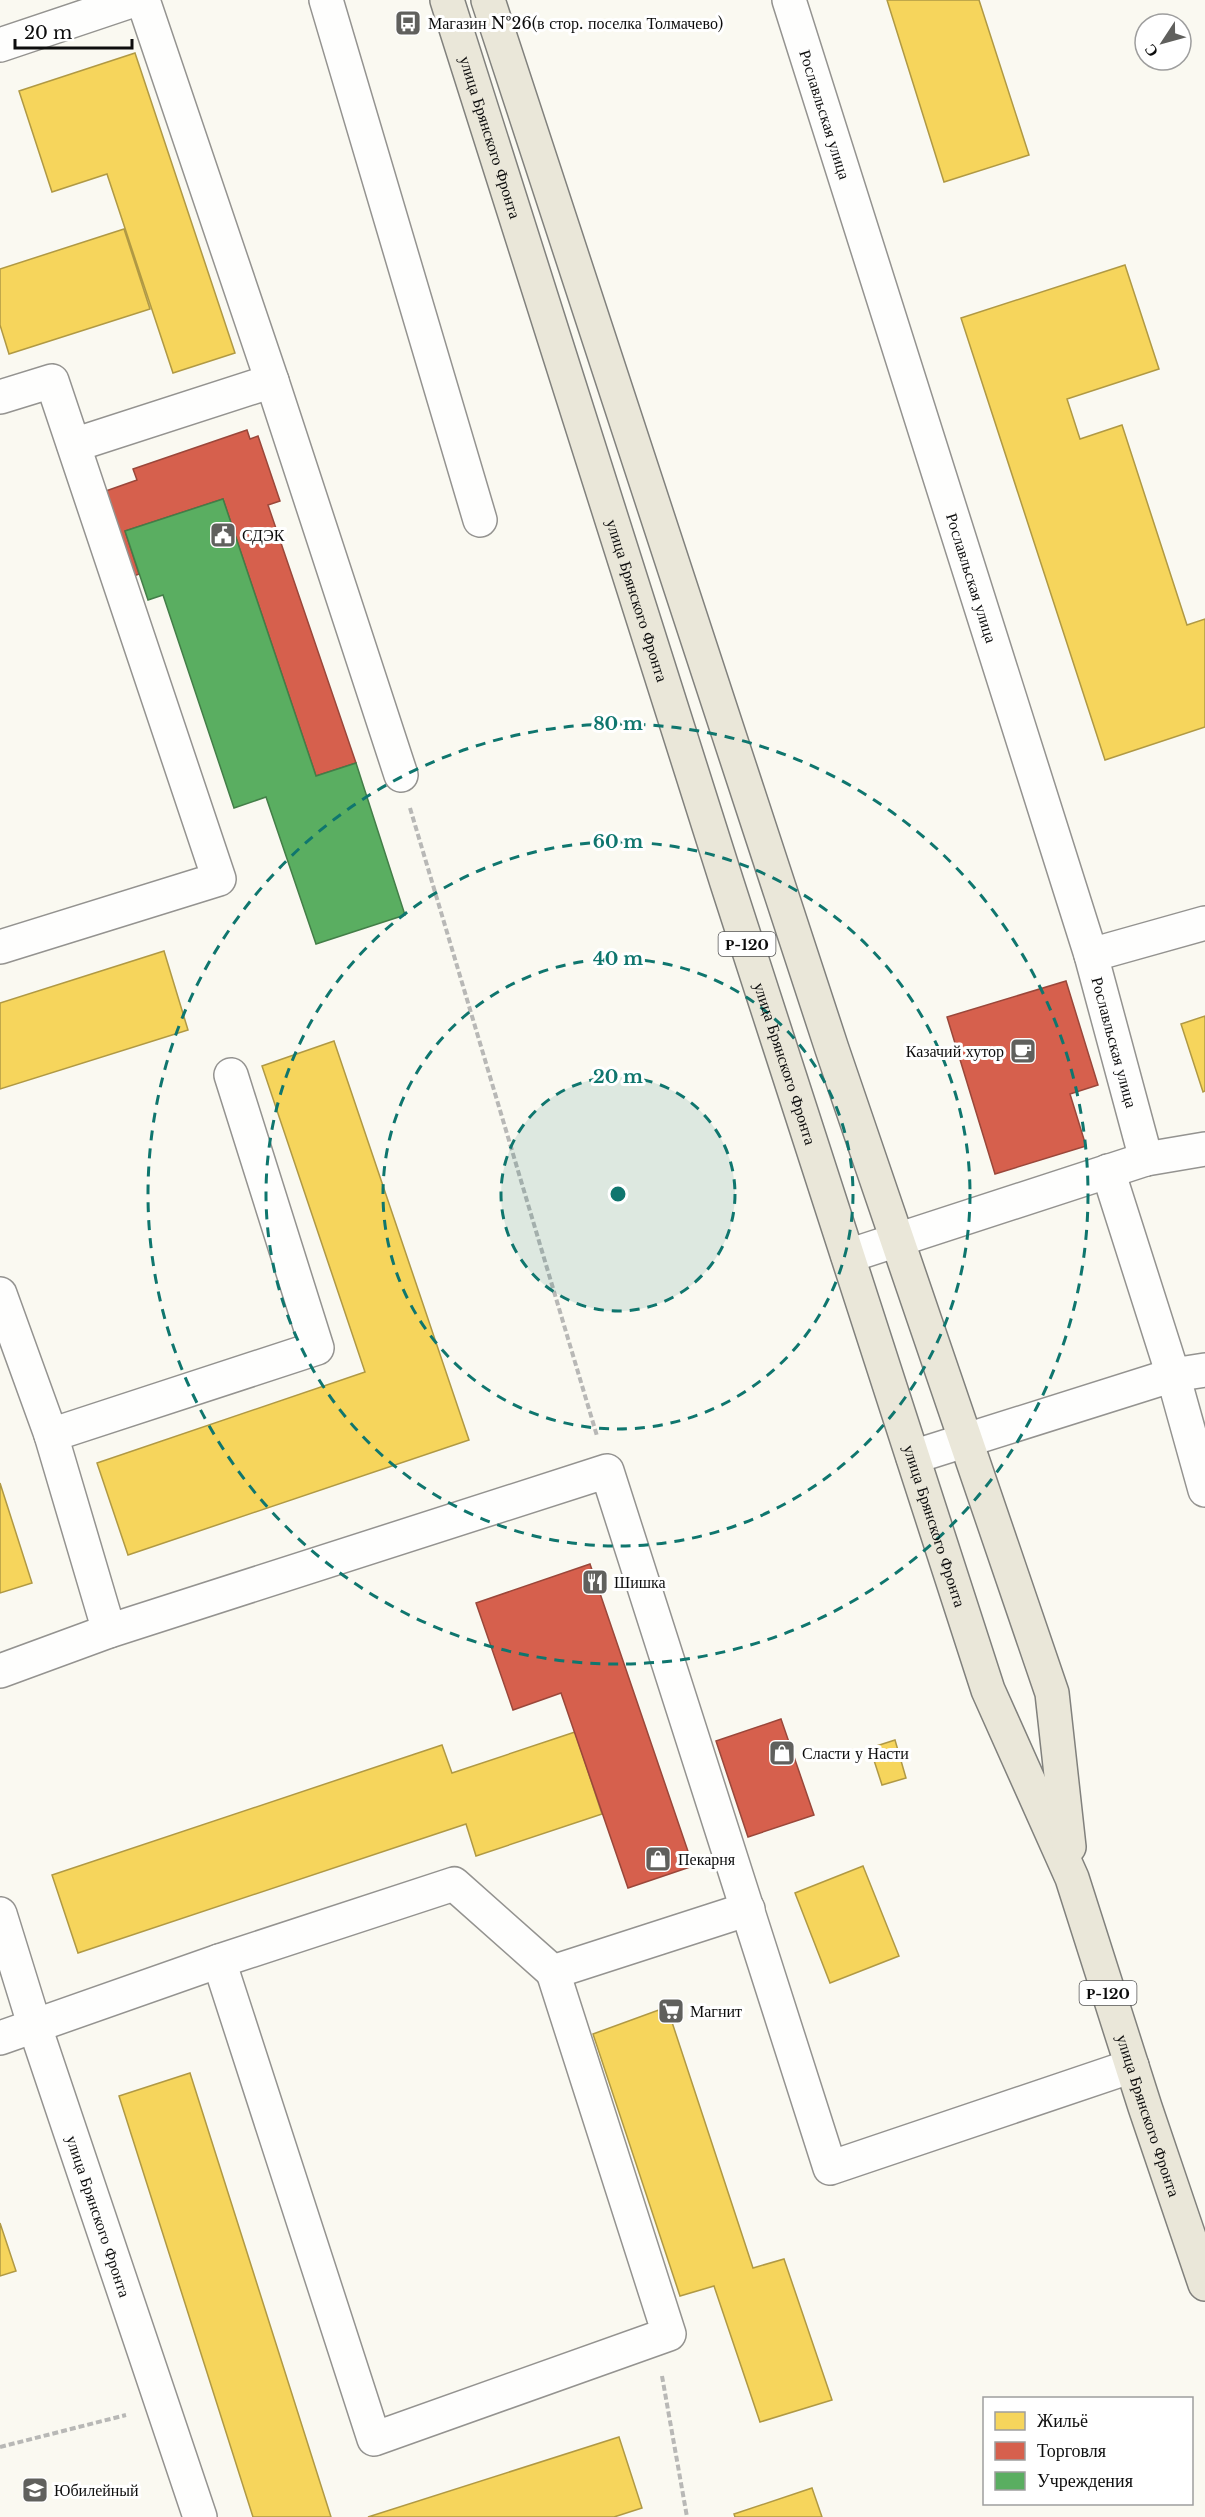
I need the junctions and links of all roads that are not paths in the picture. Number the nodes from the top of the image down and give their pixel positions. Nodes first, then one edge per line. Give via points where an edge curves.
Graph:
1 (134, 0) edge
2 (143, 0) edge
3 (326, 0) edge
4 (447, 0) edge
5 (488, 0) edge
6 (789, 0) edge
7 (0, 45) edge
8 (272, 381) junction
9 (0, 397) edge
10 (74, 445) junction
11 (480, 520) dead end
12 (400, 775) road end
13 (1205, 923) edge
14 (0, 946) edge
15 (1091, 956) junction
16 (231, 1075) dead end
17 (1205, 1149) edge
18 (1146, 1159) junction
19 (1107, 1171) junction
20 (897, 1239) junction
21 (848, 1256) junction
22 (0, 1294) edge
23 (1205, 1370) edge
24 (1173, 1375) junction
25 (51, 1435) junction
26 (965, 1440) junction
27 (913, 1456) junction
28 (1205, 1490) edge
29 (110, 1631) junction
30 (0, 1671) edge
31 (1072, 1878) junction
32 (748, 1909) junction
33 (0, 1914) edge
34 (219, 1961) junction
35 (553, 1972) junction
36 (35, 2027) junction
37 (0, 2038) edge
38 (1132, 2066) junction
39 (1205, 2284) edge
40 (200, 2517) edge

1 - 7 street
2 - 8 street
3 - 11 street
4 - 21 main road, улица Брянского Фронта / Р-120
5 - 20 main road, улица Брянского Фронта
6 - 15 street, Рославльская улица
8 - 10 street
8 - 12 street
9 - 10 street via 52,381
10 - 14 street via 219,879
13 - 15 street
15 - 18 street, Рославльская улица
16 - 25 street via 317,1348
17 - 18 street
18 - 19 street
19 - 20 street
19 - 24 street
20 - 21 street
20 - 26 main road, улица Брянского Фронта
21 - 27 main road, улица Брянского Фронта / Р-120
22 - 25 street
23 - 24 street
24 - 26 street
24 - 28 street
25 - 29 street
26 - 27 street
26 - 31 main road, улица Брянского Фронта via 1052,1693
27 - 31 main road, улица Брянского Фронта / Р-120 via 988,1690
29 - 30 street
29 - 32 street via 607,1472
31 - 38 main road, улица Брянского Фронта / Р-120
32 - 35 street
32 - 38 street via 830,2168
33 - 36 street, улица Брянского Фронта
34 - 35 street via 454,1884
34 - 35 street via 374,2439 669,2334
34 - 36 street
36 - 37 street
36 - 40 street, улица Брянского Фронта
38 - 39 main road, улица Брянского Фронта / Р-120

